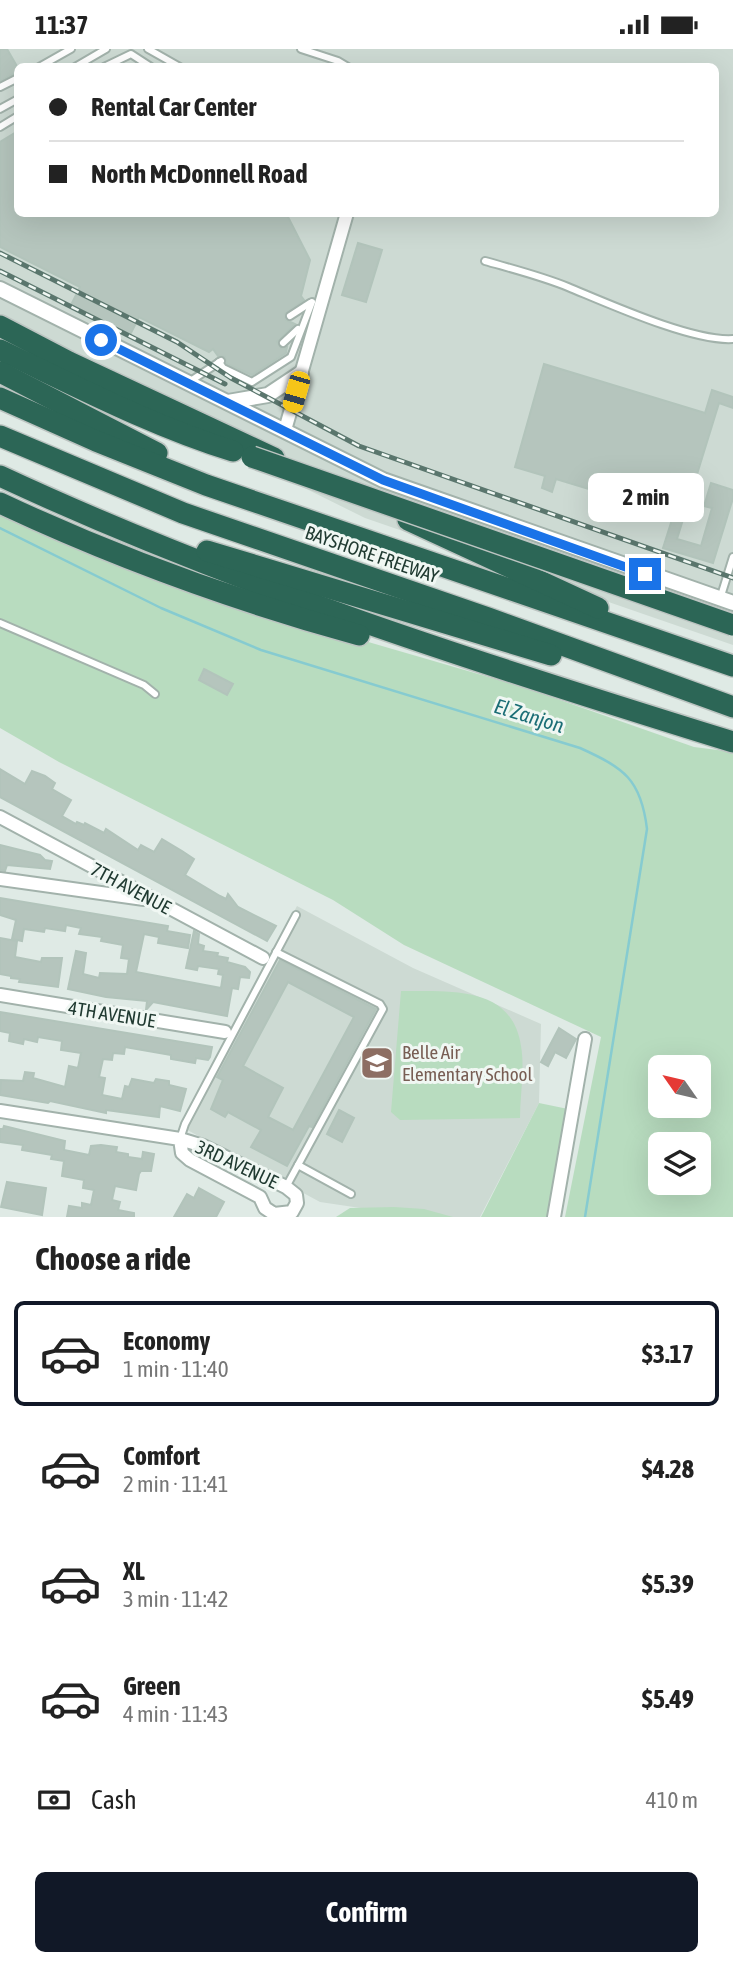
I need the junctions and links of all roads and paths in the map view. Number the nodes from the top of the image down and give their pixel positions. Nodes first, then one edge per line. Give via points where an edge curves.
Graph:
1 (71, 49) edge
2 (106, 49) edge
3 (148, 49) edge
4 (301, 49) edge
5 (45, 63) edge
6 (82, 63) edge
7 (112, 63) edge
8 (145, 63) edge
9 (173, 63) edge
10 (341, 63) edge
11 (345, 217) edge
12 (485, 261) dead end
13 (0, 291) edge
14 (324, 296) junction
15 (312, 302) junction
16 (290, 316) dead end
17 (302, 325) junction
18 (0, 326) edge
19 (0, 338) edge
20 (733, 339) edge
21 (283, 342) dead end
22 (0, 349) edge
23 (0, 372) edge
24 (301, 373) junction
25 (67, 378) junction
26 (188, 383) junction
27 (0, 398) edge
28 (228, 403) junction
29 (285, 430) junction
30 (0, 436) edge
31 (0, 465) edge
32 (0, 475) edge
33 (0, 492) edge
34 (243, 498) junction
35 (0, 503) edge
36 (733, 558) edge
37 (227, 595) junction
38 (726, 601) edge
39 (0, 623) edge
40 (733, 625) edge
41 (665, 643) junction
42 (733, 666) edge
43 (638, 673) junction
44 (155, 694) dead end
45 (577, 694) junction
46 (733, 707) edge
47 (733, 742) edge
48 (0, 817) edge
49 (0, 879) edge
50 (151, 900) junction
51 (296, 915) dead end
52 (276, 952) junction
53 (263, 958) dead end
54 (0, 995) edge
55 (225, 1032) dead end
56 (585, 1039) dead end
57 (0, 1111) edge
58 (180, 1139) junction
59 (298, 1165) junction
60 (286, 1187) junction
61 (351, 1195) dead end
62 (282, 1216) edge
63 (555, 1217) edge

1 - 5 lane
2 - 6 lane
3 - 9 lane
4 - 10 lane
7 - 8 lane via 131,54
11 - 14 street
12 - 20 lane via 689,332
13 - 26 street
14 - 15 lane
14 - 24 street
15 - 16 lane
15 - 17 lane
17 - 21 lane
17 - 26 lane via 291,357 252,382 220,362
18 - 41 highway via 552,585
19 - 25 highway
22 - 25 highway
23 - 34 highway
24 - 28 street via 268,395
24 - 29 street
25 - 40 highway, bridge via 252,457
26 - 28 street
27 - 34 highway, BAYSHORE FREEWAY via 139,460
28 - 29 street
29 - 38 street via 383,480
30 - 43 highway, BAYSHORE FREEWAY via 163,505
31 - 43 highway via 154,531 248,565 608,674
32 - 45 highway via 255,584
33 - 37 highway
34 - 41 highway, BAYSHORE FREEWAY
35 - 37 highway
36 - 38 lane
37 - 45 highway
39 - 44 lane via 144,685
41 - 42 highway, BAYSHORE FREEWAY
43 - 46 highway, BAYSHORE FREEWAY
45 - 47 highway
48 - 50 street, 7TH AVENUE
49 - 50 street
50 - 53 street, 7TH AVENUE
51 - 52 lane
52 - 58 lane
52 - 59 lane via 383,1009
54 - 55 street, 4TH AVENUE
56 - 63 street
57 - 58 street, 3RD AVENUE
58 - 60 street, 3RD AVENUE
58 - 62 street, 3RD AVENUE via 182,1153 190,1160 260,1197 265,1207
59 - 60 lane
59 - 61 lane
60 - 62 street, 3RD AVENUE via 296,1195 297,1203 292,1212

